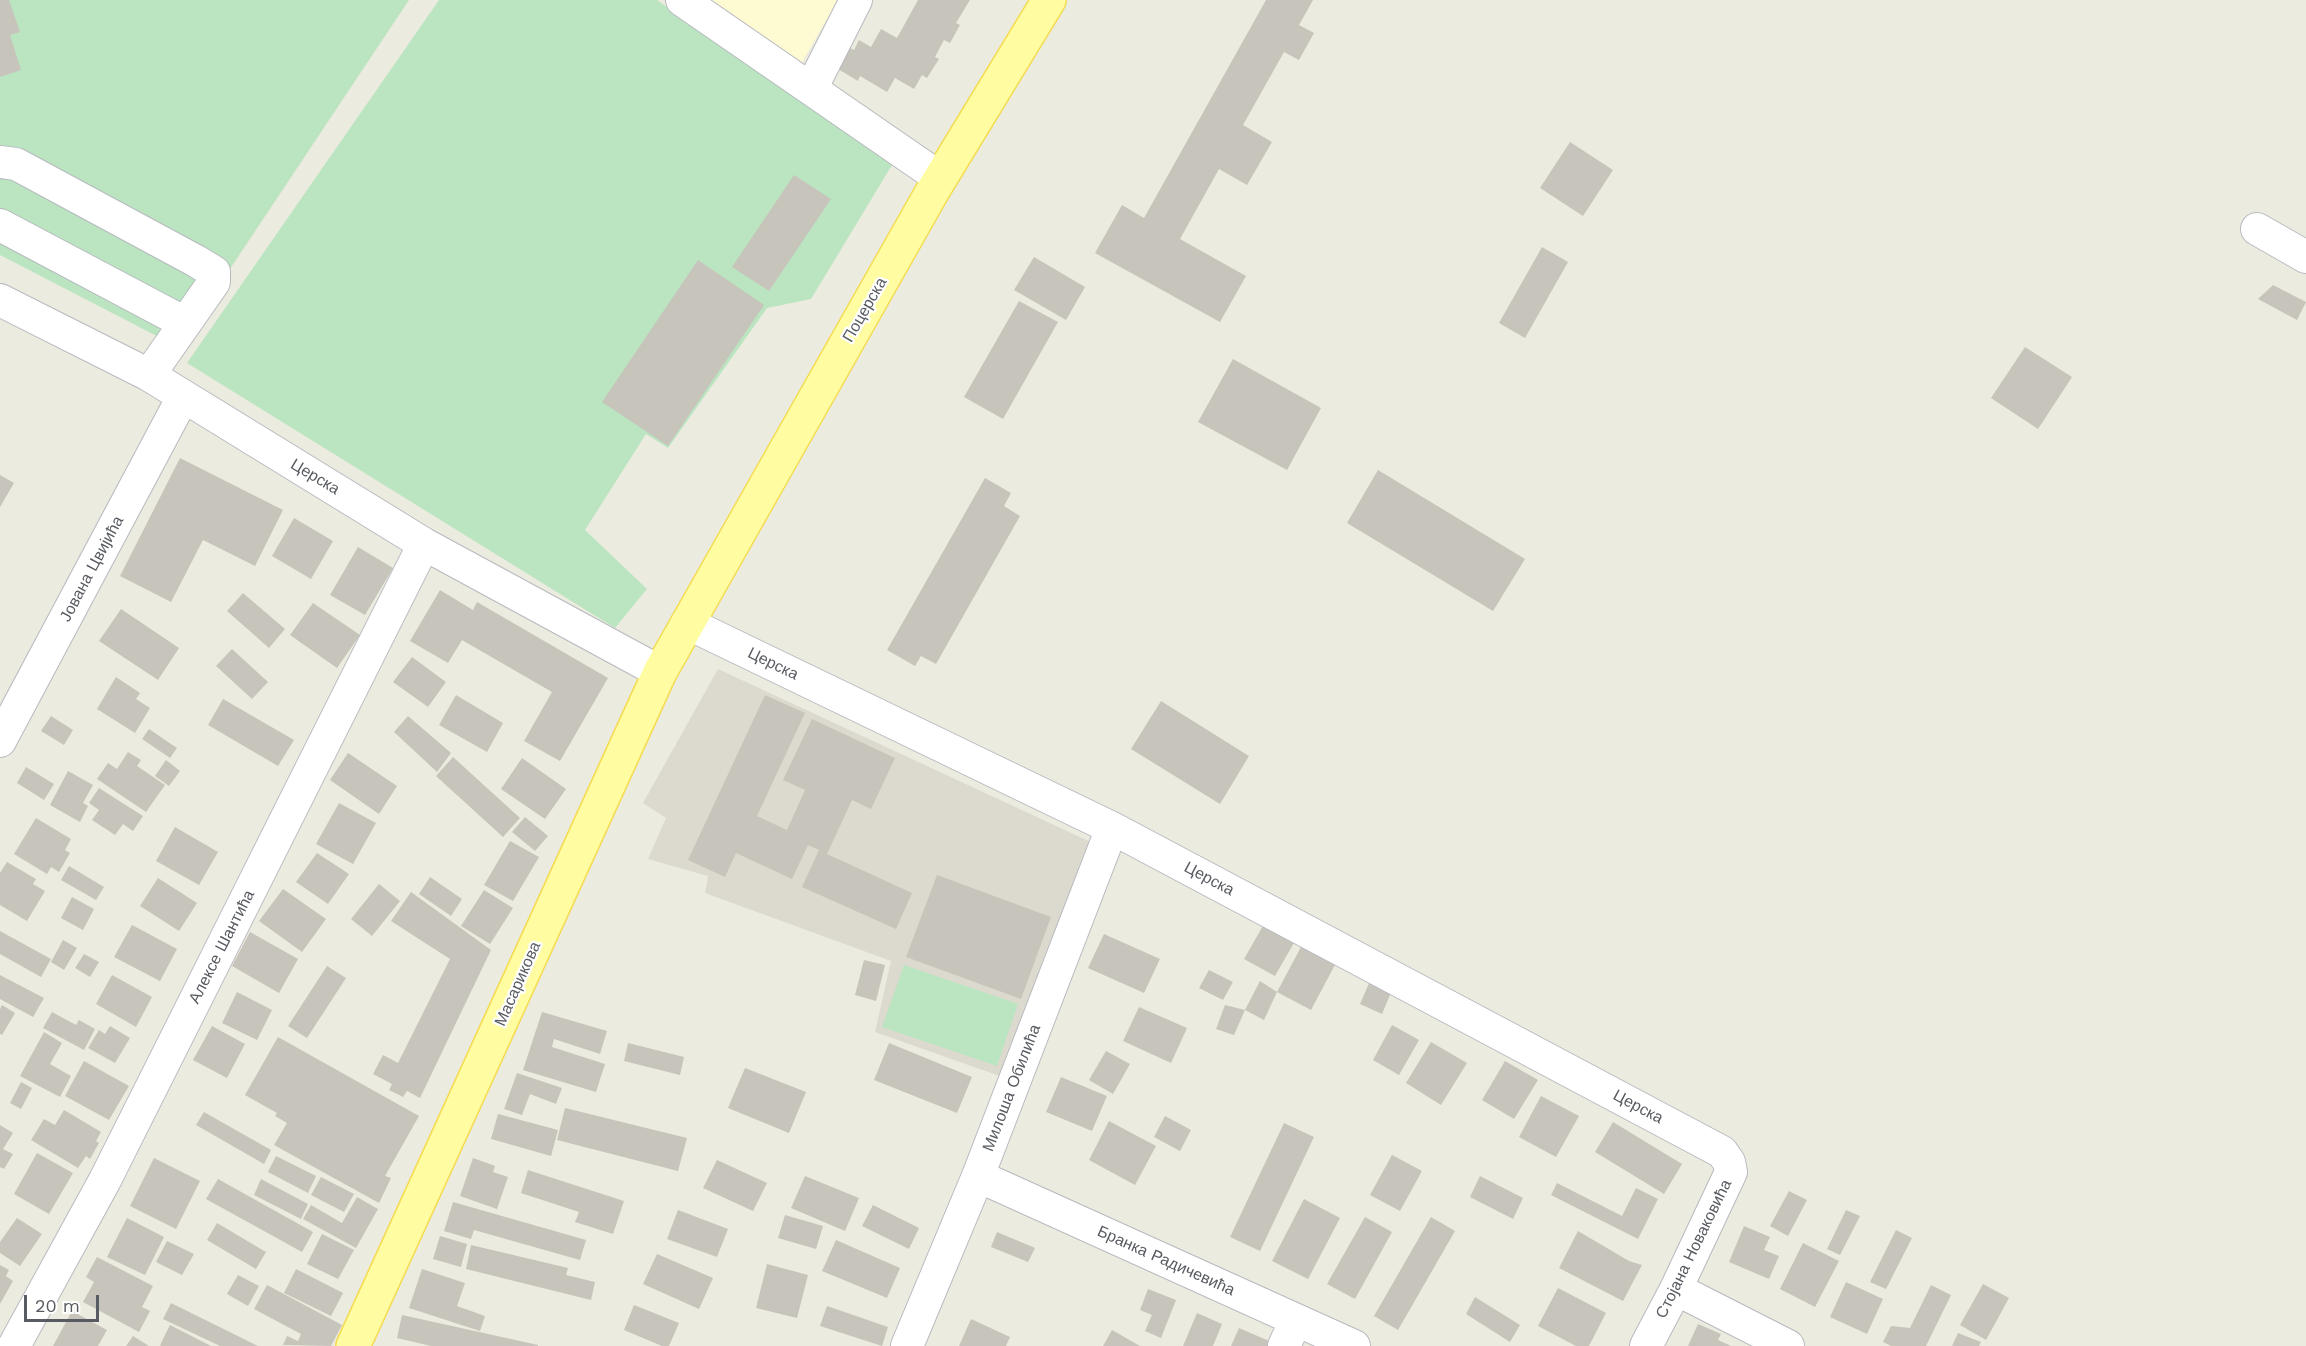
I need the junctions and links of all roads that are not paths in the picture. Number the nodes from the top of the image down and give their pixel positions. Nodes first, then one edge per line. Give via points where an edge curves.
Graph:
1 (682, 0) edge
2 (856, 0) edge
3 (1049, 0) edge
4 (811, 89) junction
5 (0, 162) edge
6 (940, 178) junction
7 (0, 225) edge
8 (2257, 229) dead end
9 (2306, 257) edge
10 (0, 300) edge
11 (185, 323) junction
12 (149, 375) junction
13 (183, 397) junction
14 (424, 544) junction
15 (687, 623) junction
16 (660, 672) junction
17 (0, 741) edge
18 (1112, 828) junction
19 (1722, 1152) joint
20 (978, 1176) junction
21 (1676, 1289) junction
22 (1290, 1333) edge
23 (14, 1346) edge
24 (353, 1346) edge
25 (907, 1346) edge
26 (1354, 1346) edge
27 (1646, 1346) edge
28 (1788, 1346) edge

1 - 4 street
2 - 4 street
3 - 6 main road, Поцерска
4 - 6 street
5 - 11 street via 16,164 214,272 214,282
6 - 15 main road, Поцерска
7 - 11 street
8 - 9 street
10 - 12 street, Церска
11 - 12 street
12 - 13 street, Церска
13 - 14 street, Церска
13 - 17 street, Јована Цвијића
14 - 16 street, Церска
14 - 23 street, Алексе Шантића via 110,1169
15 - 16 main road, Масарикова
15 - 18 street, Церска
16 - 24 main road, Масарикова
18 - 19 street, Церска
18 - 20 street, Милоша Обилића
19 - 21 street, Стојана Новаковића via 1731,1172
20 - 22 street, Бранка Радичевића
20 - 25 street, Милоша Обилића
21 - 27 street, Стојана Новаковића
21 - 28 street
22 - 26 street, Бранка Радичевића

